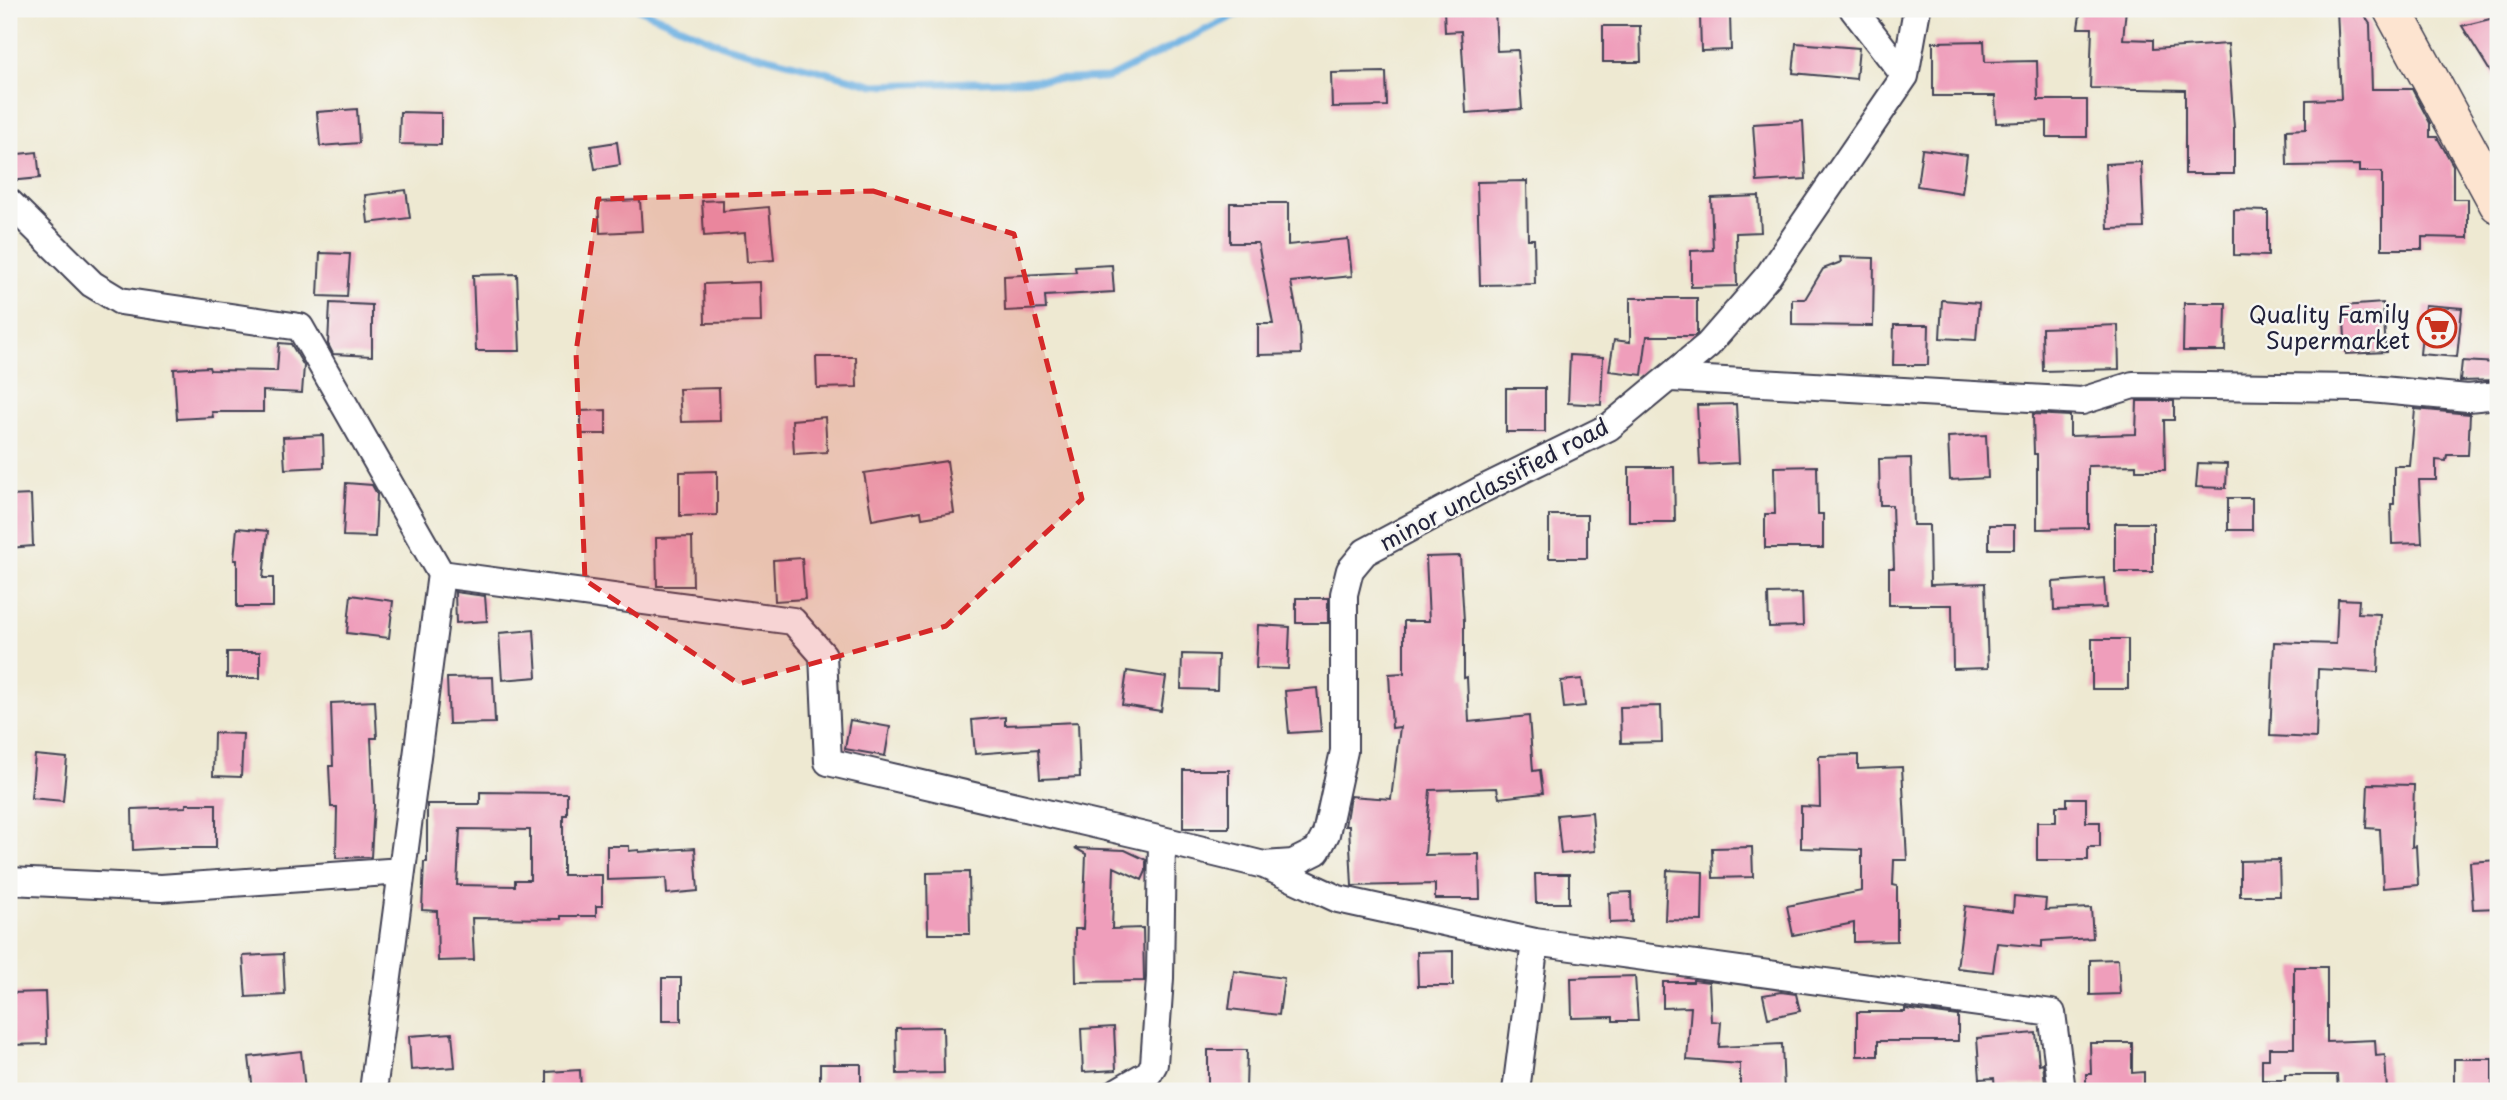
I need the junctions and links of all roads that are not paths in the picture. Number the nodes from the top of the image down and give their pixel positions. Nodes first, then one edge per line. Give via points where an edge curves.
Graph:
1 (1853, 9) edge
2 (1917, 9) edge
3 (2392, 9) edge
4 (1905, 76) junction
5 (9, 202) edge
6 (2498, 204) edge
7 (1671, 378) junction
8 (2498, 395) edge
9 (441, 574) junction
10 (1162, 840) junction
11 (1264, 865) junction
12 (402, 871) junction
13 (9, 881) edge
14 (1535, 942) junction
15 (373, 1091) edge
16 (1118, 1091) edge
17 (1516, 1091) edge
18 (2062, 1091) edge

1 - 4 street
2 - 4 street
3 - 6 main road
4 - 7 street, minor unclassified road via 1768,276 1708,345
5 - 9 street via 92,284 120,301 300,327
7 - 8 street via 2082,401 2133,385 2360,387 2468,398
7 - 11 street, minor unclassified road via 1609,427 1365,552 1350,570 1344,594 1343,751 1326,834 1317,851 1293,863
9 - 10 street, minor unclassified road via 793,621 823,655 828,762
9 - 12 street
10 - 11 street, minor unclassified road
10 - 16 street via 1154,1063 1149,1073
11 - 14 street via 1338,899
12 - 13 street via 161,888
12 - 15 street
14 - 17 street
14 - 18 street via 2052,1013

